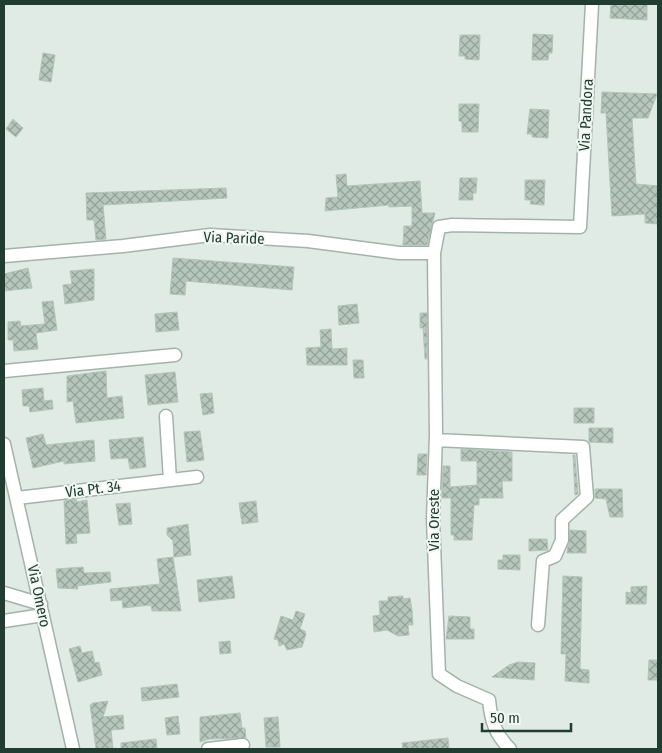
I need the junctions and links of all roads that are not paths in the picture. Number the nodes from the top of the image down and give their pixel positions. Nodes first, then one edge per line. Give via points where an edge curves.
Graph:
1 (592, 4) edge
2 (580, 227) joint
3 (434, 253) junction
4 (4, 256) edge
5 (175, 355) dead end
6 (4, 371) edge
7 (166, 416) dead end
8 (436, 440) junction
9 (4, 444) edge
10 (197, 477) dead end
11 (170, 480) junction
12 (12, 492) edge
13 (4, 593) edge
14 (42, 610) junction
15 (4, 621) edge
16 (538, 625) dead end
17 (243, 745) dead end
18 (73, 749) edge
19 (208, 749) edge
20 (510, 749) edge

1 - 2 street, Via Pandora
2 - 3 street, Via Oreste via 439,227
3 - 4 street, Via Paride via 210,235
3 - 8 street, Via Oreste
5 - 6 street
7 - 11 street
8 - 16 street via 583,447 587,497 562,520 562,540 555,556 543,561
8 - 20 street, Via Oreste via 433,519 439,674 457,686 490,700 491,719 498,737
9 - 12 street, Via Omero
10 - 11 street, Via Pt. 34
11 - 12 street, Via Pt. 34
12 - 14 street, Via Omero
13 - 14 street
14 - 15 street
14 - 18 street, Via Omero
17 - 19 street

